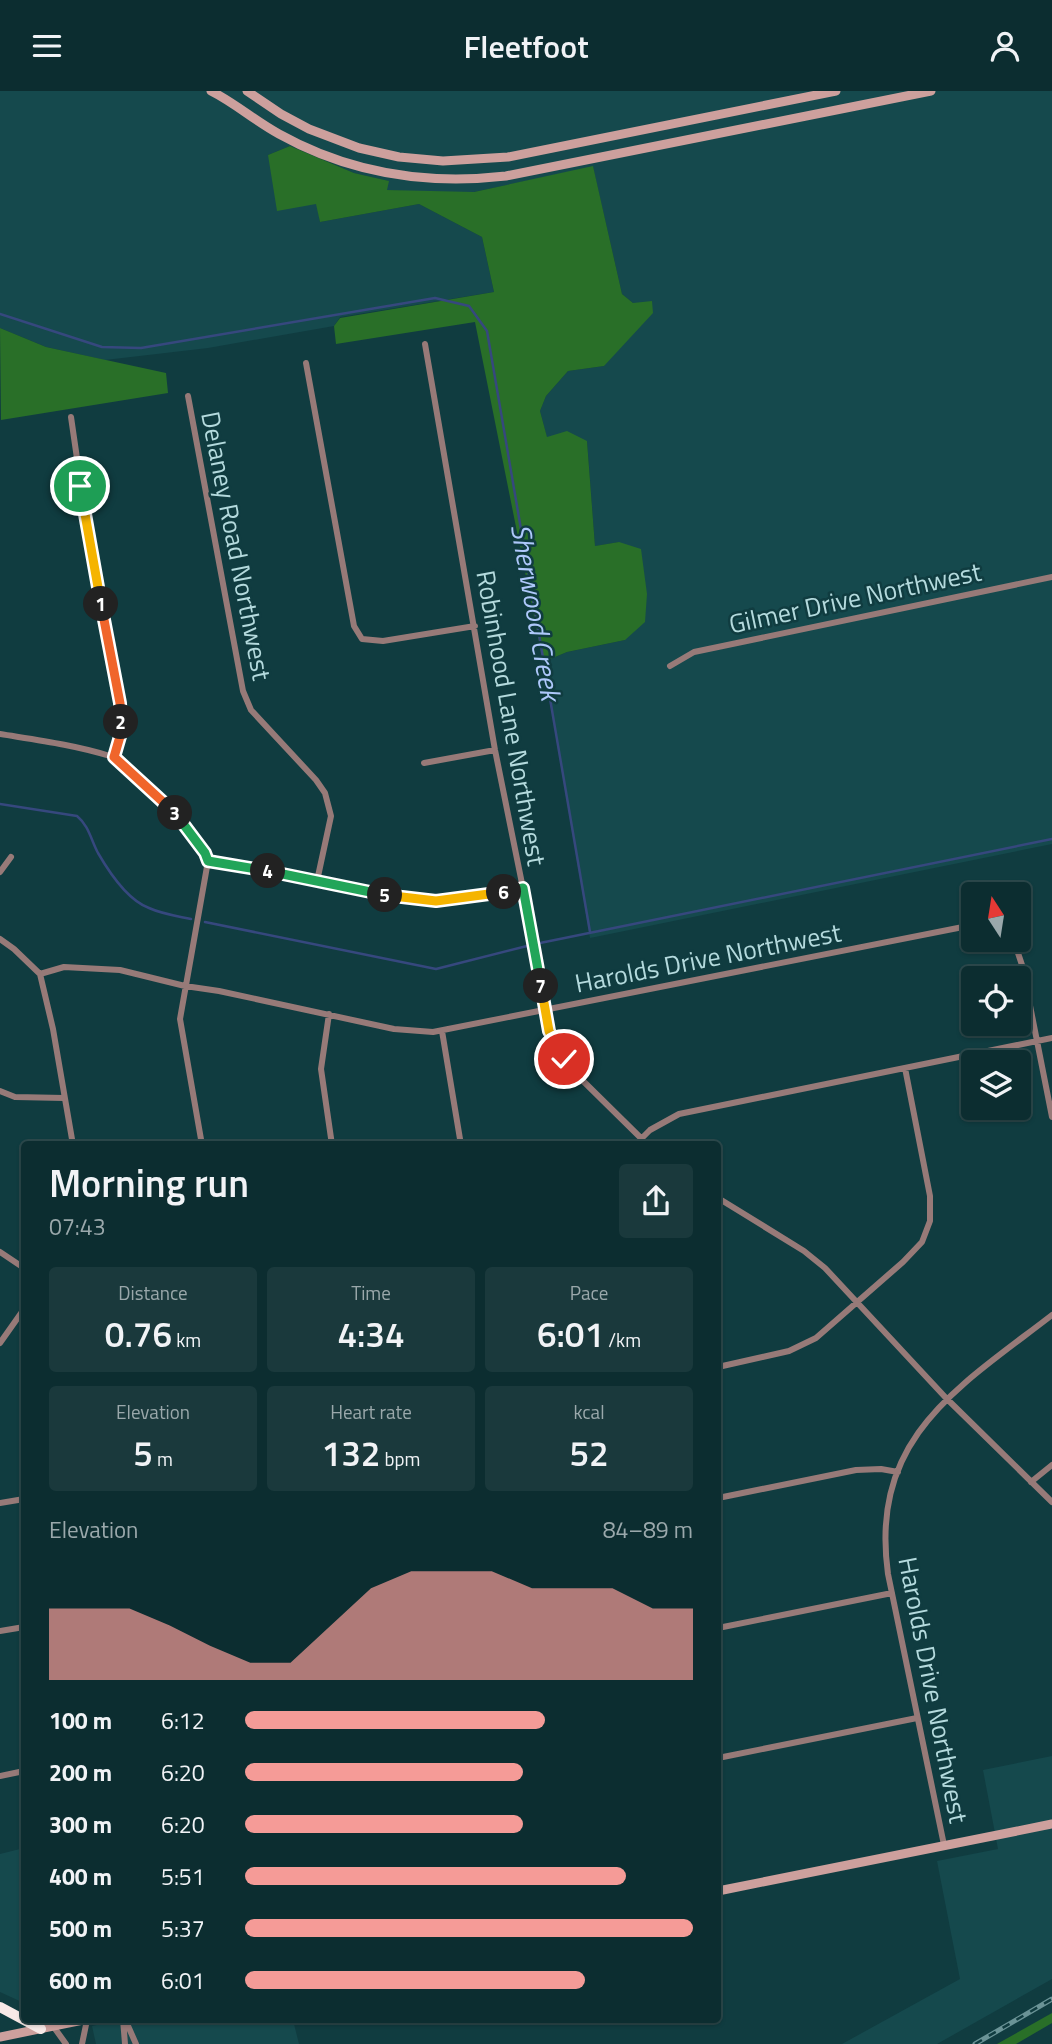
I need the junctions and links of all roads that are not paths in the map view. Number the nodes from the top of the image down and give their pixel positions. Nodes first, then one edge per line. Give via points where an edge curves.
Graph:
1 (211, 91) edge
2 (247, 91) edge
3 (835, 91) edge
4 (930, 91) edge
5 (425, 344) dead end
6 (306, 363) dead end
7 (188, 396) dead end
8 (71, 417) dead end
9 (1052, 577) edge
10 (475, 626) junction
11 (670, 666) dead end
12 (0, 734) edge
13 (495, 750) junction
14 (114, 757) junction
15 (424, 763) dead end
16 (11, 857) dead end
17 (208, 861) junction
18 (0, 872) edge
19 (317, 881) junction
20 (523, 888) junction
21 (961, 927) edge
22 (0, 939) edge
23 (1018, 952) edge
24 (40, 974) junction
25 (185, 986) junction
26 (545, 1011) junction
27 (330, 1014) junction
28 (442, 1031) junction
29 (1052, 1038) edge
30 (1036, 1042) junction
31 (905, 1068) junction
32 (0, 1091) edge
33 (64, 1098) junction
34 (1052, 1117) edge
35 (641, 1138) junction
36 (73, 1141) edge
37 (201, 1141) edge
38 (331, 1141) edge
39 (460, 1141) edge
40 (638, 1141) edge
41 (644, 1141) edge
42 (721, 1200) edge
43 (0, 1252) edge
44 (21, 1266) edge
45 (858, 1302) junction
46 (21, 1313) edge
47 (1052, 1315) edge
48 (0, 1343) edge
49 (721, 1366) edge
50 (946, 1398) junction
51 (1052, 1465) edge
52 (898, 1472) junction
53 (1031, 1482) junction
54 (721, 1497) edge
55 (21, 1500) edge
56 (1052, 1502) edge
57 (0, 1503) edge
58 (892, 1593) junction
59 (721, 1627) edge
60 (21, 1628) edge
61 (0, 1631) edge
62 (917, 1718) junction
63 (721, 1757) edge
64 (21, 1772) edge
65 (0, 1776) edge
66 (1052, 1824) edge
67 (944, 1845) junction
68 (721, 1890) edge
69 (0, 2007) edge
70 (21, 2016) edge
71 (36, 2023) edge
72 (72, 2023) edge
73 (86, 2023) edge
74 (124, 2023) edge
75 (126, 2023) edge
76 (47, 2028) junction
77 (0, 2037) edge
78 (66, 2044) edge
79 (82, 2044) edge
80 (125, 2044) edge
81 (136, 2044) edge

1 - 4 main road via 320,154 374,170 463,180 506,176
2 - 3 main road via 309,129 359,148 452,161 508,157
5 - 10 street, Robinhood Lane Northwest
6 - 10 street via 354,626 362,639 396,640
7 - 19 street, Delaney Road Northwest via 243,691 251,710 325,793 331,816
8 - 14 street via 120,703 121,733
9 - 11 street, Gilmer Drive Northwest via 697,651
10 - 13 street, Robinhood Lane Northwest
12 - 14 street
13 - 15 street
13 - 20 street, Robinhood Lane Northwest
14 - 17 street via 182,819
16 - 18 street
17 - 19 street
17 - 25 street
19 - 20 street via 426,901
20 - 26 street, Robinhood Lane Northwest
21 - 26 street, Harolds Drive Northwest
22 - 24 street
23 - 30 street
24 - 25 street, Harolds Drive Northwest via 64,967 111,968
24 - 33 street
25 - 27 street, Harolds Drive Northwest
25 - 37 street via 180,1019
26 - 28 street, Harolds Drive Northwest
26 - 35 street, Robinhood Lane Northwest via 564,1059
27 - 28 street, Harolds Drive Northwest via 404,1030
27 - 38 street via 321,1069
28 - 39 street
29 - 30 street
30 - 31 street
30 - 34 street
31 - 35 street via 678,1114
31 - 45 street via 930,1196 930,1220 917,1248
32 - 33 street via 15,1097
33 - 36 street
35 - 40 street
35 - 41 street, Robinhood Lane Northwest
42 - 45 street via 815,1259
43 - 44 street
45 - 49 street via 823,1333 797,1348
45 - 50 street
46 - 48 street
47 - 50 street, Harolds Drive Northwest
50 - 52 street, Harolds Drive Northwest via 916,1435
50 - 53 street
51 - 53 street
52 - 54 street via 856,1470
52 - 58 street, Harolds Drive Northwest via 886,1523
53 - 56 street
55 - 57 street
58 - 59 street
58 - 62 street, Harolds Drive Northwest
60 - 61 street
62 - 63 street
62 - 67 street, Harolds Drive Northwest
64 - 65 street
66 - 67 main road
67 - 68 main road
69 - 70 highway
71 - 76 highway
72 - 76 main road
73 - 79 street
74 - 80 street
75 - 81 street
76 - 77 main road
76 - 78 street

